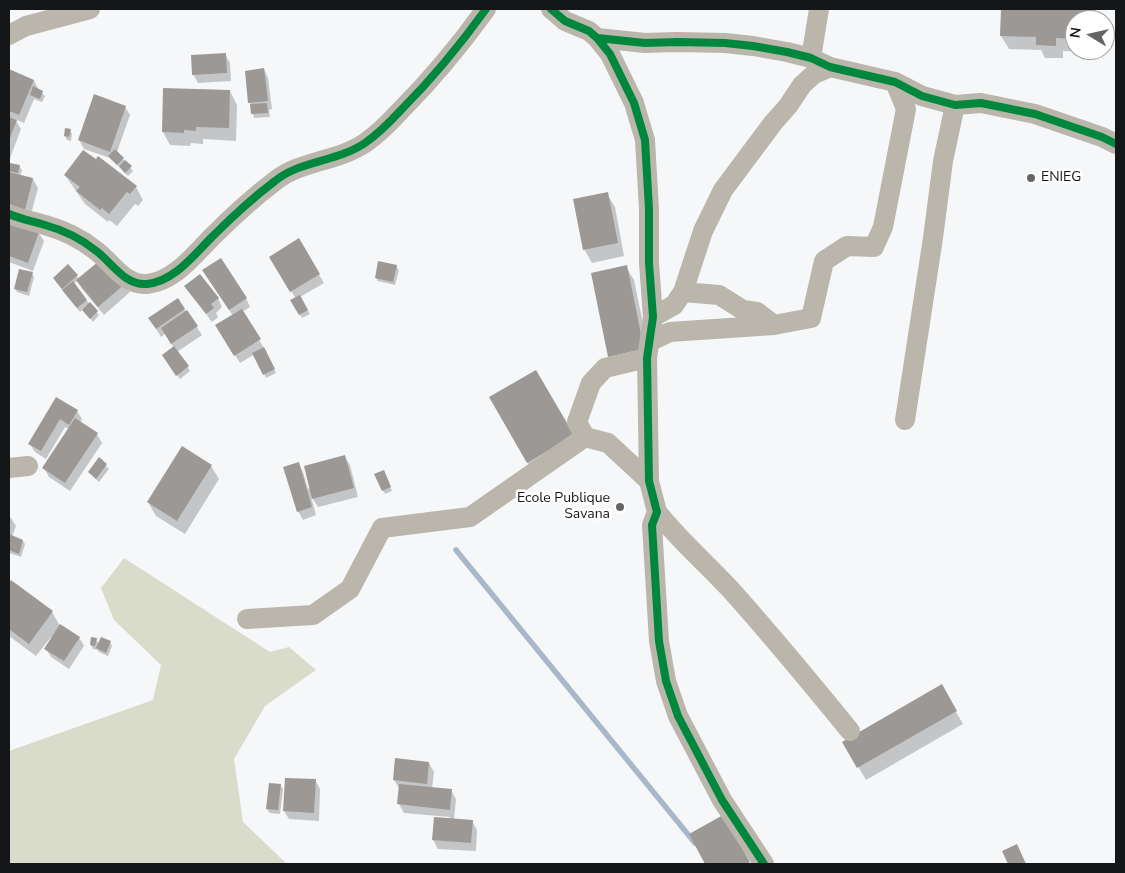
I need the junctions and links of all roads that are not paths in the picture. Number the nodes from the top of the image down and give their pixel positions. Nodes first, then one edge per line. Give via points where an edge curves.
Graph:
1 (90, 9) edge
2 (486, 9) edge
3 (551, 9) edge
4 (819, 9) edge
5 (9, 34) edge
6 (597, 38) junction
7 (811, 58) junction
8 (830, 67) junction
9 (895, 82) junction
10 (955, 105) junction
11 (1116, 144) edge
12 (9, 214) edge
13 (683, 292) junction
14 (653, 317) junction
15 (774, 325) junction
16 (649, 350) junction
17 (906, 420) dead end
18 (585, 437) junction
19 (649, 481) junction
20 (658, 512) junction
21 (247, 619) dead end
22 (850, 731) dead end
23 (764, 864) edge

1 - 5 street via 26,26
2 - 12 street via 441,67 365,143 345,154 292,170 275,180 192,258 159,281 146,284 127,279 96,250 69,233
3 - 6 street via 565,21
4 - 7 street
6 - 7 street via 645,43 753,46
6 - 14 street via 610,54 634,103 645,140
7 - 8 street
8 - 9 street
8 - 13 street via 814,74 802,86 723,190 703,231
9 - 10 street via 922,96
9 - 15 street via 906,108 883,228 877,241 874,247 847,246 824,260 811,318
10 - 11 street via 980,103 1035,114
10 - 17 street via 943,161
13 - 14 street via 674,305
13 - 15 street via 719,295 743,310 757,312
14 - 16 street
15 - 16 street via 670,332
16 - 18 street via 605,368 591,383 577,422
16 - 19 street
18 - 19 street via 608,443
18 - 21 street via 470,517 382,528 350,589 313,614
19 - 20 street
20 - 22 street via 670,529 712,569 781,646
20 - 23 street via 652,525 659,640 666,681 678,716 722,800

